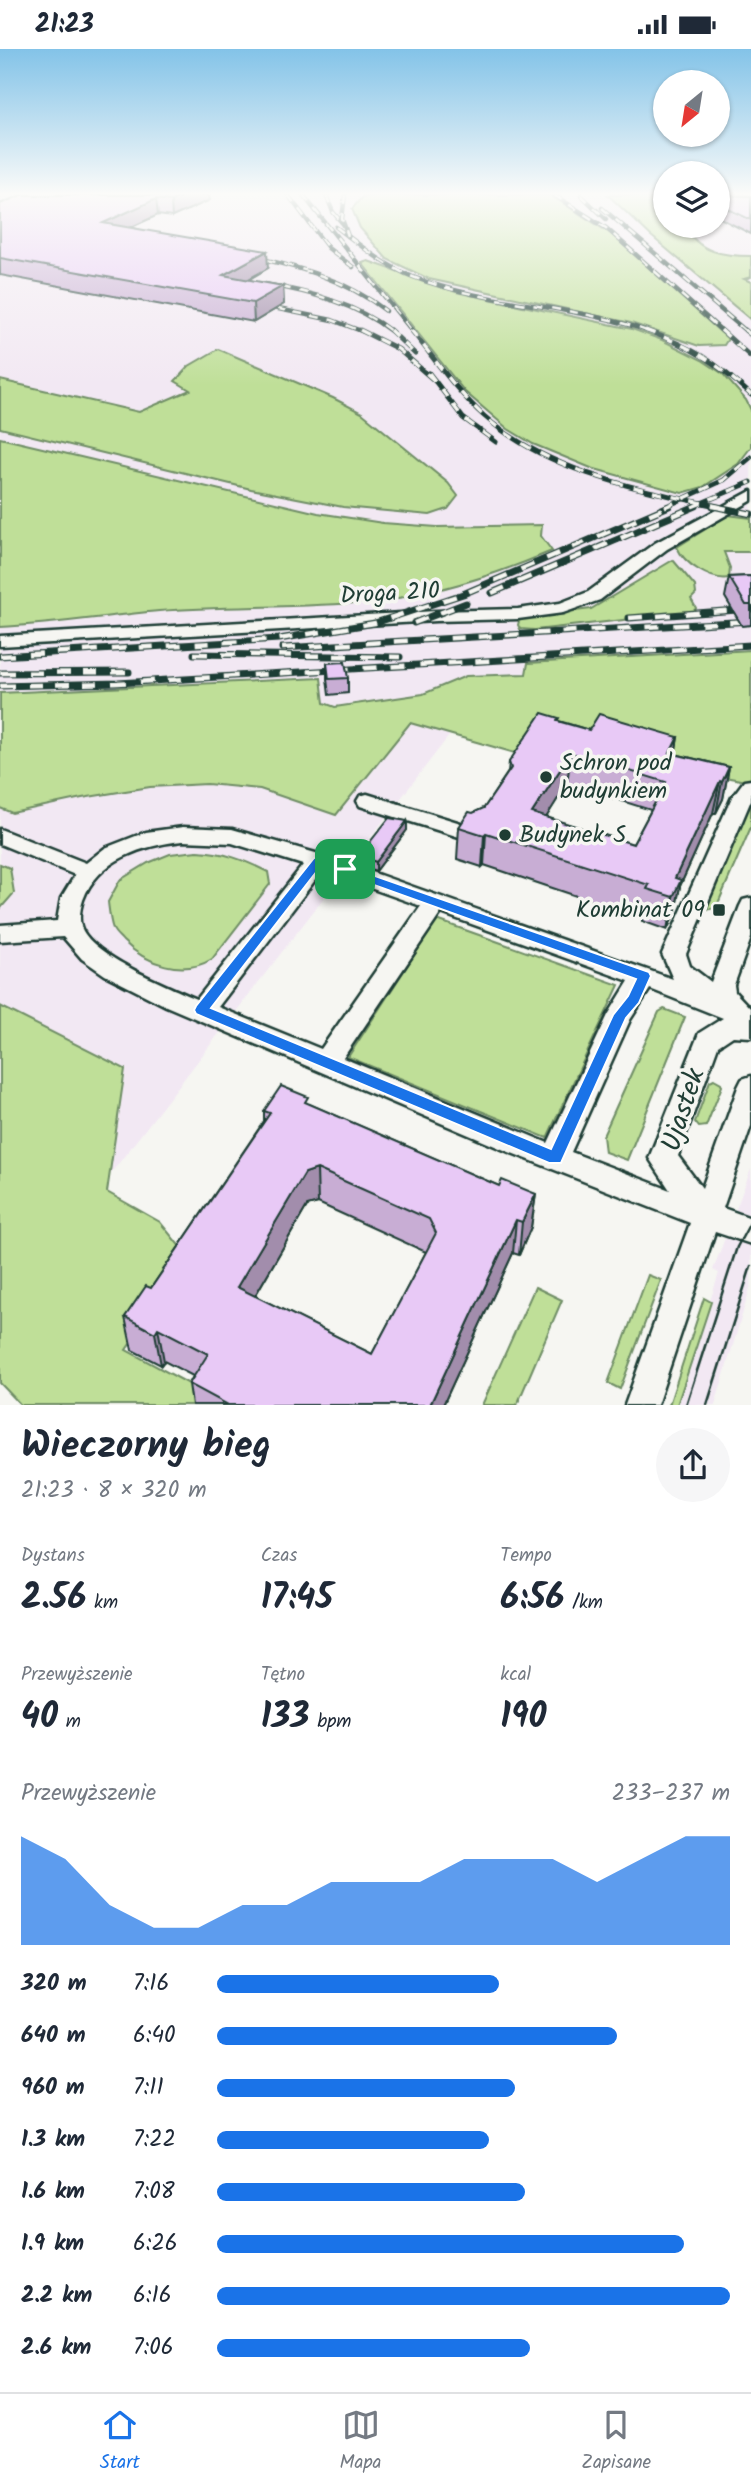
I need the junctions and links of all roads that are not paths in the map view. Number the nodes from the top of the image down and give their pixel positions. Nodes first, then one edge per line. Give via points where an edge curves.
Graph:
1 (751, 495) edge
2 (0, 641) edge
3 (751, 786) edge
4 (367, 801) dead end
5 (490, 807) edge
6 (0, 836) edge
7 (318, 861) junction
8 (88, 871) junction
9 (436, 902) junction
10 (751, 906) edge
11 (71, 928) junction
12 (0, 933) edge
13 (644, 976) junction
14 (728, 1003) junction
15 (202, 1010) junction
16 (751, 1017) edge
17 (751, 1027) edge
18 (326, 1062) junction
19 (751, 1087) edge
20 (555, 1158) junction
21 (707, 1217) junction
22 (751, 1231) edge
23 (641, 1405) edge

1 - 2 street, Droga 210 via 661,546 594,596 563,608
3 - 14 street via 674,957 688,979
4 - 5 street via 472,834
6 - 8 street
7 - 8 street via 222,834 171,835 131,844
7 - 9 street
7 - 15 street
8 - 11 street via 70,898
9 - 13 street
9 - 18 street
10 - 14 street via 723,979
11 - 12 street
11 - 15 street via 90,955 112,969
13 - 16 street
13 - 20 street via 621,1015
14 - 16 street
15 - 18 street
17 - 21 street, Ujastek via 728,1026 708,1039 663,1158
18 - 20 street
19 - 21 street
20 - 21 street
21 - 22 street
21 - 23 street

